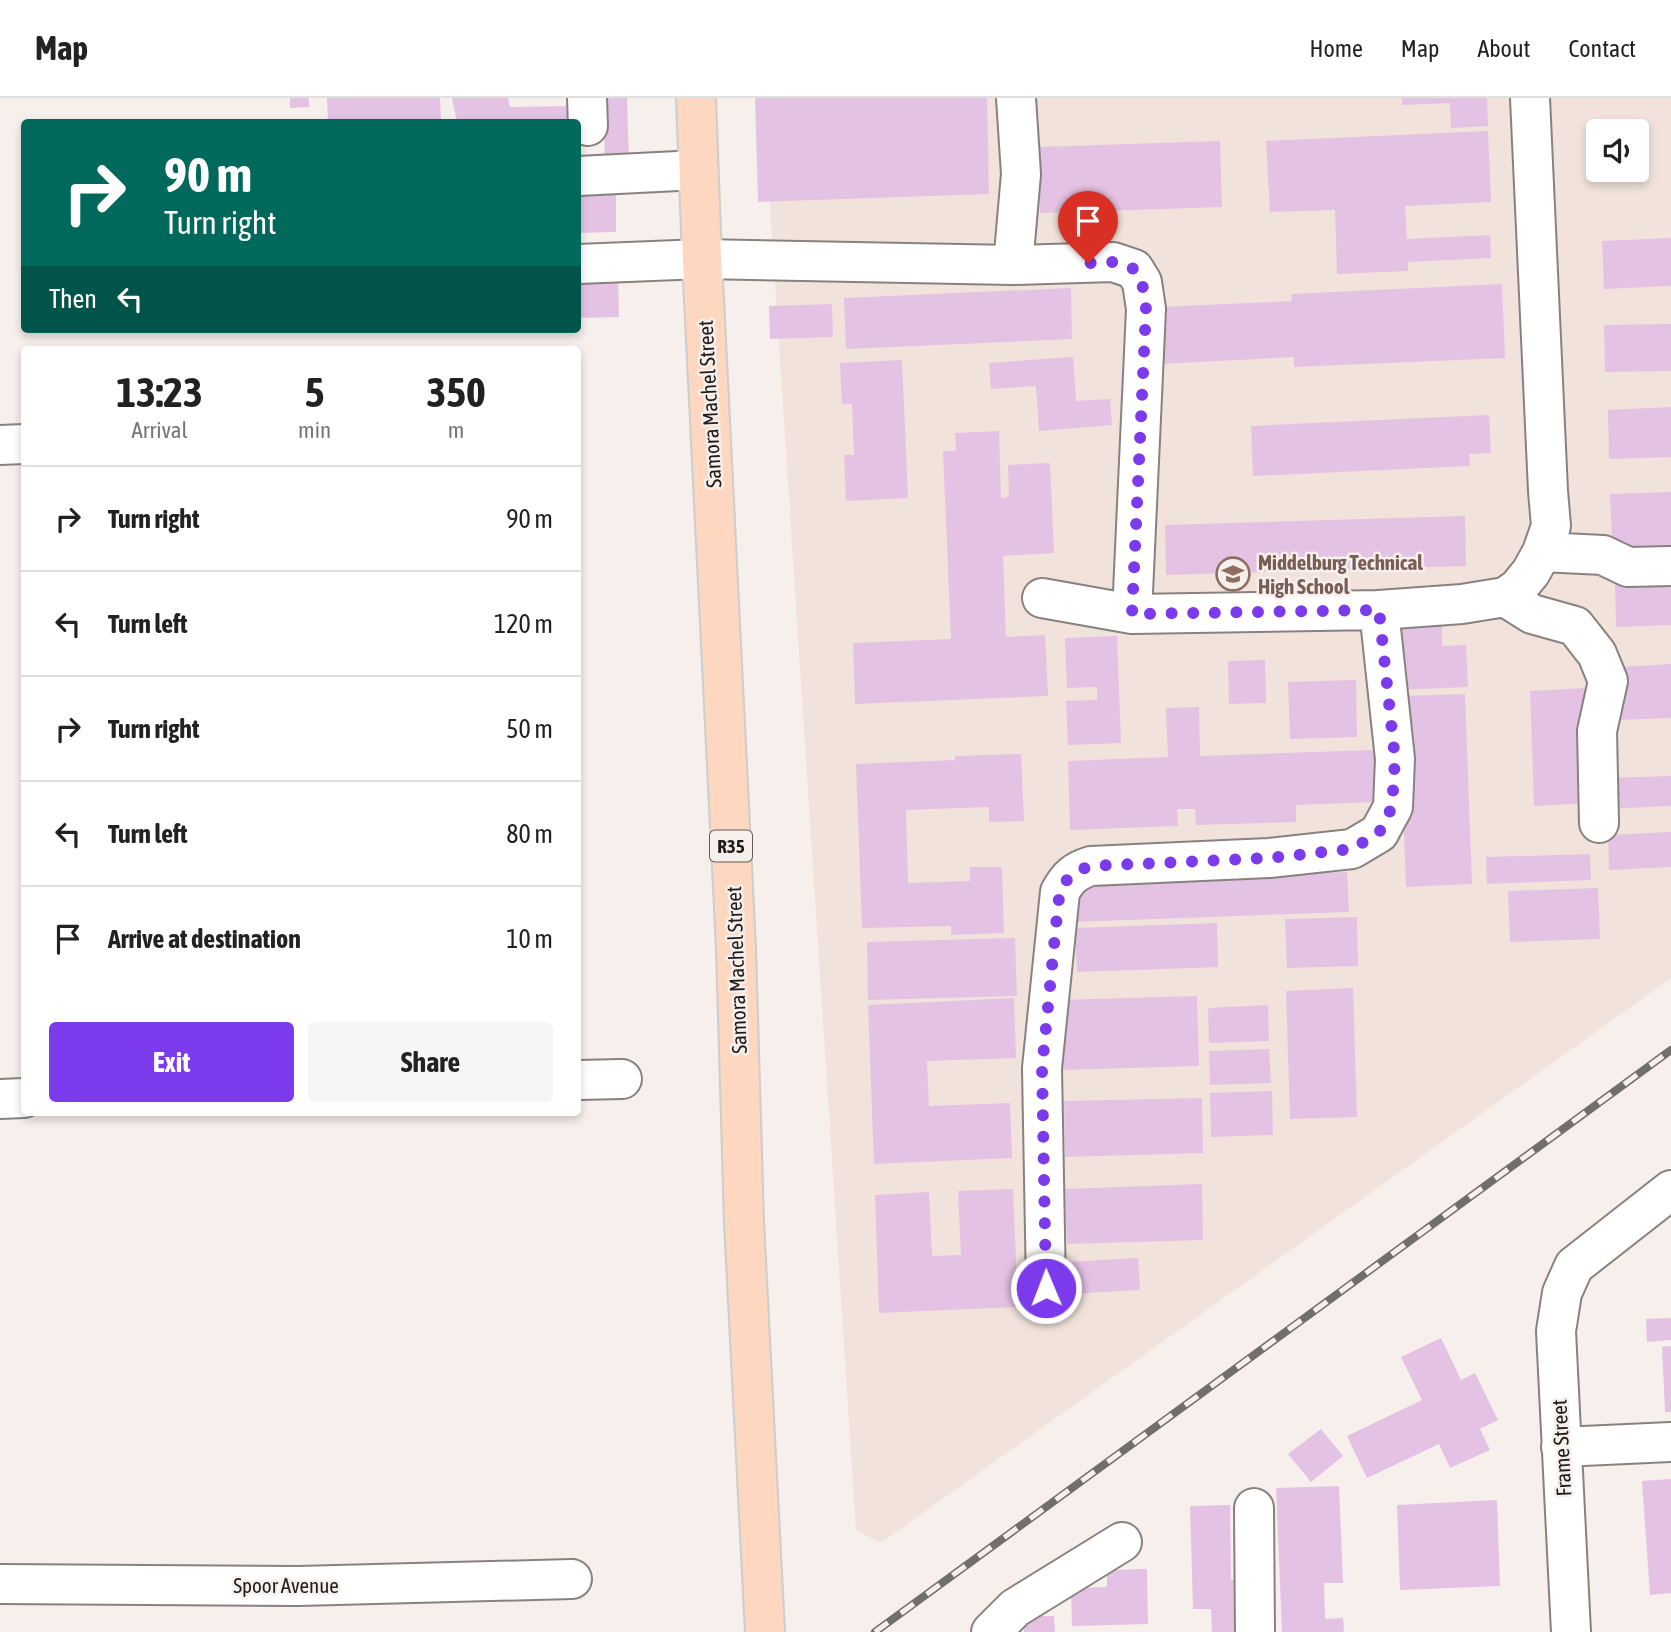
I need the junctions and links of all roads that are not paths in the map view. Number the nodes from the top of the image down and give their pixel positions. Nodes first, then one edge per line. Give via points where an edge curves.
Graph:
1 (696, 98) edge
2 (1016, 98) edge
3 (1530, 98) edge
4 (698, 170) junction
5 (581, 176) edge
6 (702, 259) junction
7 (581, 264) edge
8 (1013, 265) junction
9 (21, 443) edge
10 (0, 445) edge
11 (1542, 552) junction
12 (1671, 566) edge
13 (1505, 597) junction
14 (1042, 598) dead end
15 (1379, 610) junction
16 (1132, 614) junction
17 (1599, 823) dead end
18 (622, 1079) dead end
19 (581, 1080) edge
20 (21, 1098) edge
21 (0, 1099) edge
22 (1671, 1190) edge
23 (1046, 1288) dead end
24 (1671, 1442) edge
25 (1561, 1447) junction
26 (1254, 1508) dead end
27 (1122, 1542) dead end
28 (572, 1579) dead end
29 (0, 1584) edge
30 (765, 1632) edge
31 (991, 1632) edge
32 (1255, 1632) edge
33 (1571, 1632) edge

1 - 4 main road, Samora Machel Street / R35
2 - 8 street via 1021,174
3 - 11 street via 1551,526
4 - 5 street
4 - 6 main road, Samora Machel Street / R35
6 - 7 street
6 - 8 street
6 - 30 main road, Samora Machel Street / R35
8 - 16 street via 1113,262 1134,269 1142,282 1146,309
9 - 10 street
11 - 12 street via 1603,555 1628,568
11 - 13 street via 1518,588
13 - 15 street
13 - 17 street via 1532,614 1575,626 1597,654 1608,681 1597,731
14 - 16 street
15 - 16 street
15 - 23 street via 1395,759 1392,807 1379,833 1352,849 1269,858 1091,866 1076,871 1059,892 1042,1068
18 - 19 street
20 - 21 street
22 - 25 street, Frame Street via 1574,1266 1562,1293 1556,1331
24 - 25 street
25 - 33 street, Frame Street
26 - 32 street
27 - 31 street via 1015,1608
28 - 29 street, Spoor Avenue via 298,1587

